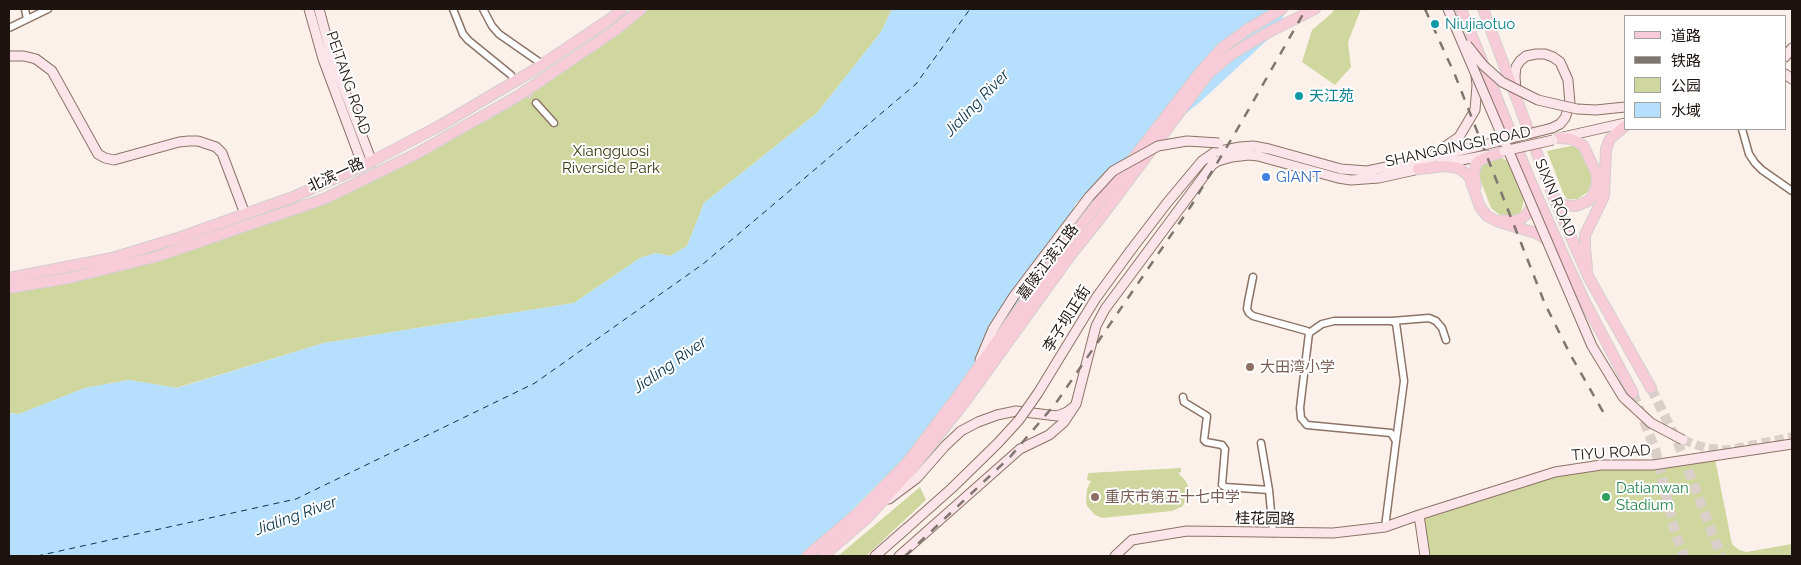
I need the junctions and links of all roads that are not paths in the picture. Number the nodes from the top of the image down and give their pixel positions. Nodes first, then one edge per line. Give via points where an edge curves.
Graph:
1 (25, 9) edge
2 (48, 9) edge
3 (309, 9) edge
4 (319, 9) edge
5 (453, 9) edge
6 (483, 9) edge
7 (622, 9) edge
8 (641, 9) edge
9 (1282, 9) edge
10 (1314, 9) edge
11 (1448, 9) edge
12 (1462, 9) edge
13 (1483, 9) edge
14 (27, 19) junction
15 (1467, 24) junction
16 (9, 28) edge
17 (1456, 28) junction
18 (9, 56) edge
19 (542, 64) junction
20 (511, 76) tunnel mouth
21 (536, 103) tunnel mouth
22 (1518, 103) junction
23 (1624, 107) edge
24 (554, 123) dead end
25 (1624, 125) edge
26 (1624, 126) edge
27 (1742, 130) edge
28 (1556, 139) junction
29 (1253, 146) junction
30 (1504, 151) junction
31 (1429, 158) junction
32 (1298, 163) junction
33 (368, 164) junction
34 (1418, 169) junction
35 (1530, 180) junction
36 (1792, 191) edge
37 (1553, 196) junction
38 (245, 214) junction
39 (1565, 259) junction
40 (1253, 277) dead end
41 (9, 278) edge
42 (1589, 278) junction
43 (9, 288) edge
44 (1391, 321) junction
45 (1309, 333) junction
46 (1446, 340) dead end
47 (976, 369) junction
48 (1651, 388) tunnel mouth
49 (1633, 393) tunnel mouth
50 (1183, 396) dead end
51 (1076, 404) junction
52 (1683, 440) tunnel mouth
53 (1396, 441) junction
54 (1261, 443) dead end
55 (1792, 444) edge
56 (1269, 490) junction
57 (1419, 515) junction
58 (866, 519) junction
59 (1385, 527) junction
60 (1273, 533) junction
61 (807, 556) edge
62 (824, 556) edge
63 (875, 556) edge
64 (899, 556) edge
65 (1115, 556) edge
66 (1425, 556) edge

1 - 14 street
2 - 14 street
3 - 33 main road, PEITANG ROAD via 323,59
4 - 33 main road, PEITANG ROAD
5 - 20 street via 468,40
6 - 19 street via 499,34
7 - 19 main road, 北滨一路
8 - 43 main road, 北滨一路 via 518,96 416,154 324,199 155,256 69,278
9 - 47 main road, 嘉陵江滨江路, bridge via 1223,47 1201,71 1062,250
10 - 58 main road, 嘉陵江滨江路, bridge via 1232,54 1209,73 1070,256 964,403 910,471
11 - 17 main road
12 - 15 main road, SIXIN ROAD
13 - 22 main road, SIXIN ROAD
14 - 16 street
15 - 31 main road via 1477,85 1475,110 1459,137
15 - 35 main road, SIXIN ROAD
17 - 23 main road, bridge via 1483,65 1502,82 1520,92 1538,100 1578,109
17 - 52 main road, bridge via 1592,346 1623,397 1651,423
18 - 38 main road via 36,59 52,71 98,154 105,158 114,160 179,142 198,141 216,147 222,153
19 - 33 main road, 北滨一路 via 441,125
21 - 24 street
22 - 31 main road, SHANGQINGSI ROAD, bridge via 1515,76 1520,61 1536,54 1553,57 1560,62 1568,80 1570,104 1560,124
22 - 37 main road, SIXIN ROAD
25 - 28 main road, SHANGQINGSI ROAD
26 - 42 main road via 1610,139 1606,149 1604,196 1585,235
27 - 36 street via 1749,154 1755,162
28 - 30 main road, SHANGQINGSI ROAD, bridge
28 - 37 main road via 1571,139 1583,145 1596,172 1597,184 1593,196 1576,206 1563,204
29 - 32 main road, 李子坝正街 via 1269,149
29 - 47 main road, bridge via 1188,140 1158,146 1113,171 1089,196 1014,296 993,329
29 - 63 main road, 李子坝正街, bridge via 1215,152 1202,161 1096,298 1019,420 959,481
30 - 34 main road, SHANGQINGSI ROAD
30 - 35 main road via 1480,160 1474,170 1486,210 1498,219 1521,219 1532,208 1534,198
31 - 32 main road, SHANGQINGSI ROAD via 1353,171
32 - 34 main road, SHANGQINGSI ROAD via 1352,180
32 - 51 main road, 李子坝正街 via 1249,155 1232,157 1212,165 1105,309 1096,326
33 - 38 main road, 北滨一路
34 - 39 main road via 1458,168 1467,174 1480,208 1487,216 1536,233
35 - 39 main road, SIXIN ROAD
37 - 42 main road, SIXIN ROAD
38 - 41 main road, 北滨一路 via 112,258
39 - 49 main road, SIXIN ROAD
40 - 45 street via 1247,309 1252,316
42 - 48 main road, SIXIN ROAD
44 - 45 street via 1334,321
44 - 46 street via 1429,318 1442,328
44 - 53 street via 1396,323 1404,381
45 - 53 street via 1301,418 1307,425 1391,434
47 - 61 main road, 嘉陵江滨江路 via 906,464 859,512
50 - 56 street via 1184,402 1207,416 1204,440 1225,449 1222,485
51 - 58 main road via 1057,416 1016,412 997,415 961,431 917,478
51 - 64 main road, 李子坝正街 via 1064,422 1049,435 1020,450
53 - 59 street
54 - 56 street
55 - 57 main road, TIYU ROAD via 1653,465 1601,465 1555,472
56 - 60 street
57 - 59 main road, 桂花园路
57 - 66 main road
58 - 62 main road, 嘉陵江滨江路
59 - 60 main road, 桂花园路 via 1333,533
60 - 65 main road, 桂花园路 via 1188,531 1132,540

